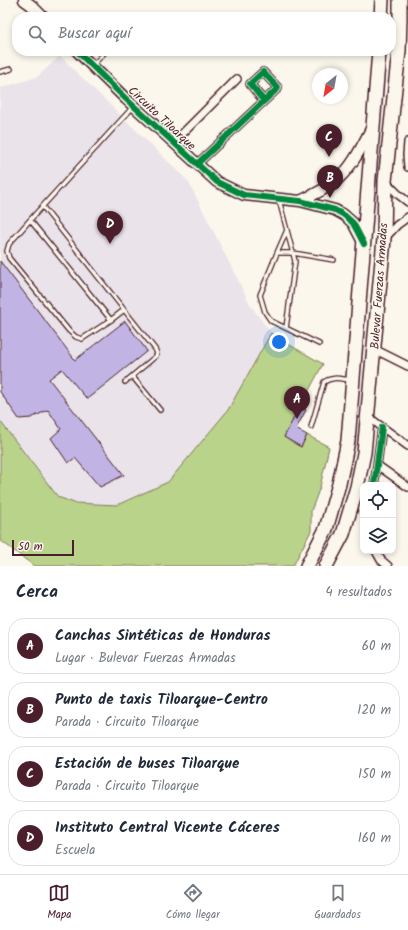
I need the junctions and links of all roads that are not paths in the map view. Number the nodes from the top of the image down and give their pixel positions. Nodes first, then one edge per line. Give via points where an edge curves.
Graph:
1 (382, 0) edge
2 (400, 0) edge
3 (30, 2) edge
4 (39, 12) edge
5 (381, 12) edge
6 (403, 50) edge
7 (82, 56) edge
8 (101, 56) edge
9 (379, 56) edge
10 (92, 66) junction
11 (11, 69) dead end
12 (0, 72) edge
13 (237, 79) dead end
14 (264, 101) dead end
15 (133, 106) junction
16 (374, 123) junction
17 (408, 142) edge
18 (173, 143) junction
19 (197, 164) junction
20 (408, 167) edge
21 (385, 181) junction
22 (278, 198) junction
23 (300, 201) junction
24 (408, 202) edge
25 (42, 207) junction
26 (408, 217) edge
27 (30, 220) junction
28 (287, 230) junction
29 (384, 239) junction
30 (364, 244) junction
31 (277, 253) junction
32 (293, 253) junction
33 (334, 260) dead end
34 (124, 310) junction
35 (111, 320) junction
36 (286, 328) junction
37 (319, 344) dead end
38 (374, 349) junction
39 (408, 366) edge
40 (132, 376) junction
41 (353, 380) junction
42 (125, 382) dead end
43 (160, 410) dead end
44 (367, 416) junction
45 (311, 427) dead end
46 (382, 427) junction
47 (408, 446) edge
48 (377, 465) junction
49 (374, 482) edge
50 (408, 487) edge
51 (378, 554) edge
52 (307, 566) edge
53 (326, 566) edge
54 (388, 566) edge

1 - 5 highway
2 - 6 highway, Bulevar Fuerzas Armadas
3 - 4 street
6 - 21 highway, Bulevar Fuerzas Armadas
7 - 10 street, Circuito Tiloarque
8 - 10 lane
9 - 16 highway, Bulevar Fuerzas Armadas
10 - 15 street, Circuito Tiloarque
11 - 12 lane
13 - 18 street
14 - 19 street
15 - 18 street, Circuito Tiloarque
15 - 25 lane
16 - 23 street via 350,165 338,179
16 - 30 highway, Bulevar Fuerzas Armadas
17 - 20 street
18 - 19 street, Circuito Tiloarque
19 - 22 street, Circuito Tiloarque via 217,182 244,195
21 - 24 street
21 - 29 highway, Bulevar Fuerzas Armadas
22 - 23 street, Circuito Tiloarque
22 - 28 lane
23 - 30 street, Circuito Tiloarque via 335,210 344,215 353,223
25 - 27 lane
25 - 34 lane
26 - 29 street
27 - 35 lane
27 - 35 lane via 9,244 9,258 76,337 82,339
28 - 31 lane
28 - 32 lane
29 - 38 highway, Bulevar Fuerzas Armadas
30 - 41 highway, Bulevar Fuerzas Armadas
31 - 32 lane
31 - 36 lane via 260,295 265,312 271,321
32 - 33 lane
32 - 36 lane via 295,262
34 - 35 lane
34 - 40 lane via 157,353
36 - 37 lane
38 - 39 street
38 - 44 highway, Bulevar Fuerzas Armadas
40 - 42 lane
40 - 43 lane
41 - 45 lane via 332,378 324,382
41 - 52 highway, Bulevar Fuerzas Armadas via 348,441 339,484 326,529
44 - 46 street
44 - 53 highway, Bulevar Fuerzas Armadas via 364,453 357,487 342,534
46 - 47 street
46 - 48 street
48 - 49 street
48 - 50 street
51 - 54 street

